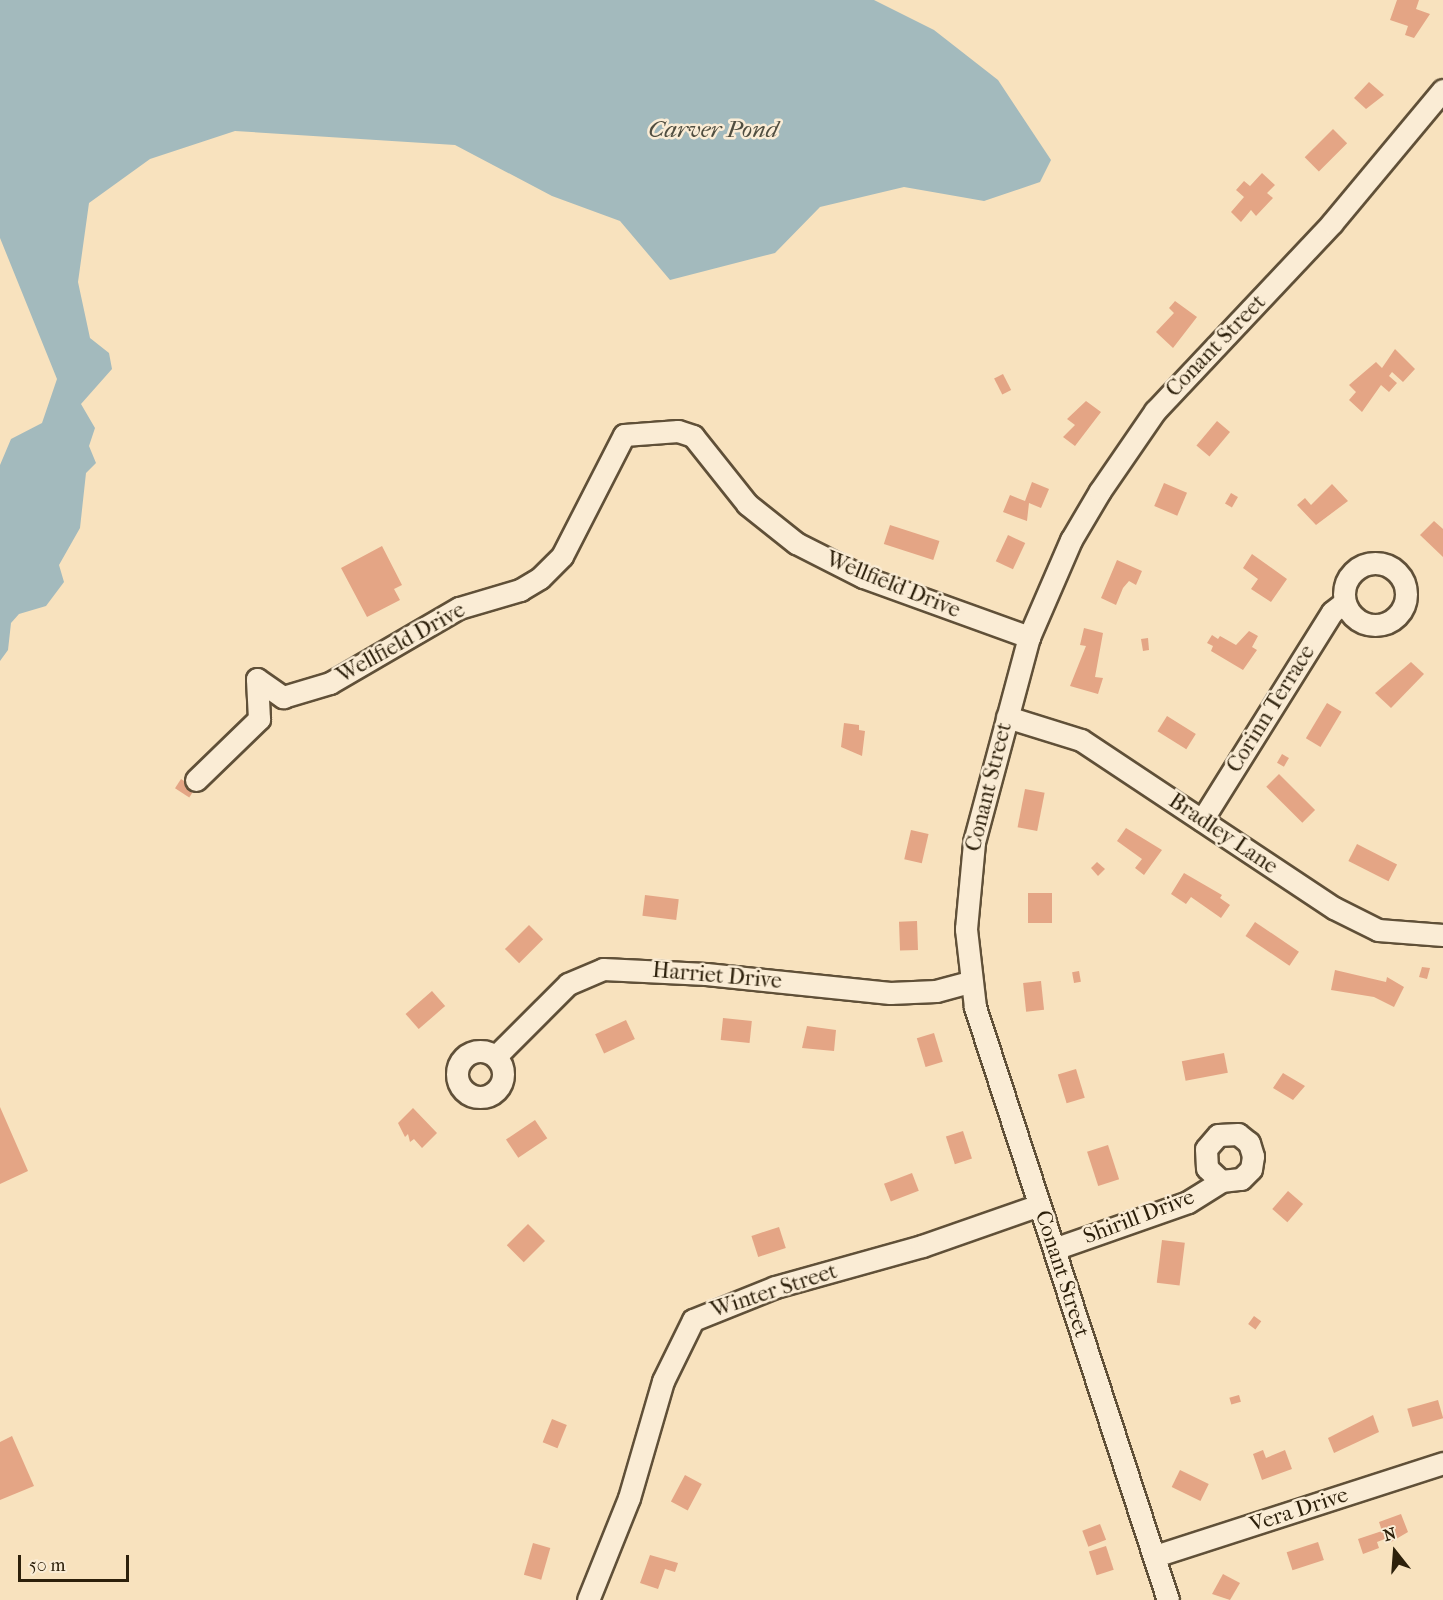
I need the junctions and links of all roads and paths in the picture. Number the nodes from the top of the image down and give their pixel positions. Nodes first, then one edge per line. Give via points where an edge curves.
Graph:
1 (1443, 90) edge
2 (1345, 602) dead end
3 (1029, 638) junction
4 (1007, 717) junction
5 (196, 780) dead end
6 (1202, 820) junction
7 (1443, 935) edge
8 (970, 982) junction
9 (496, 1056) dead end
10 (1221, 1180) dead end
11 (1039, 1205) junction
12 (1054, 1249) junction
13 (1443, 1463) edge
14 (1155, 1556) junction
15 (588, 1600) edge
16 (1168, 1600) edge

1 - 3 street, Conant Street via 1348,205 1141,429 1071,540
2 - 6 street, Corinn Terrace via 1332,612
3 - 4 street, Conant Street
3 - 5 street, Wellfield Drive via 863,577 796,543 747,504 693,436 678,431 624,435 562,556 540,578 520,590 459,608 330,683 283,697 257,679 259,719
4 - 6 street, Bradley Lane via 1081,740
4 - 8 street, Conant Street via 969,871
6 - 7 street, Bradley Lane via 1334,908 1378,930
8 - 9 street, Harriet Drive via 936,991 890,993 706,974 603,969 568,984
8 - 11 street, Conant Street
10 - 12 street, Shirill Drive via 1188,1202
11 - 12 street, Conant Street
11 - 15 street, Winter Street via 922,1246 755,1293 693,1320 663,1381 629,1498
12 - 14 street, Conant Street
13 - 14 street, Vera Drive
14 - 16 street, Conant Street

